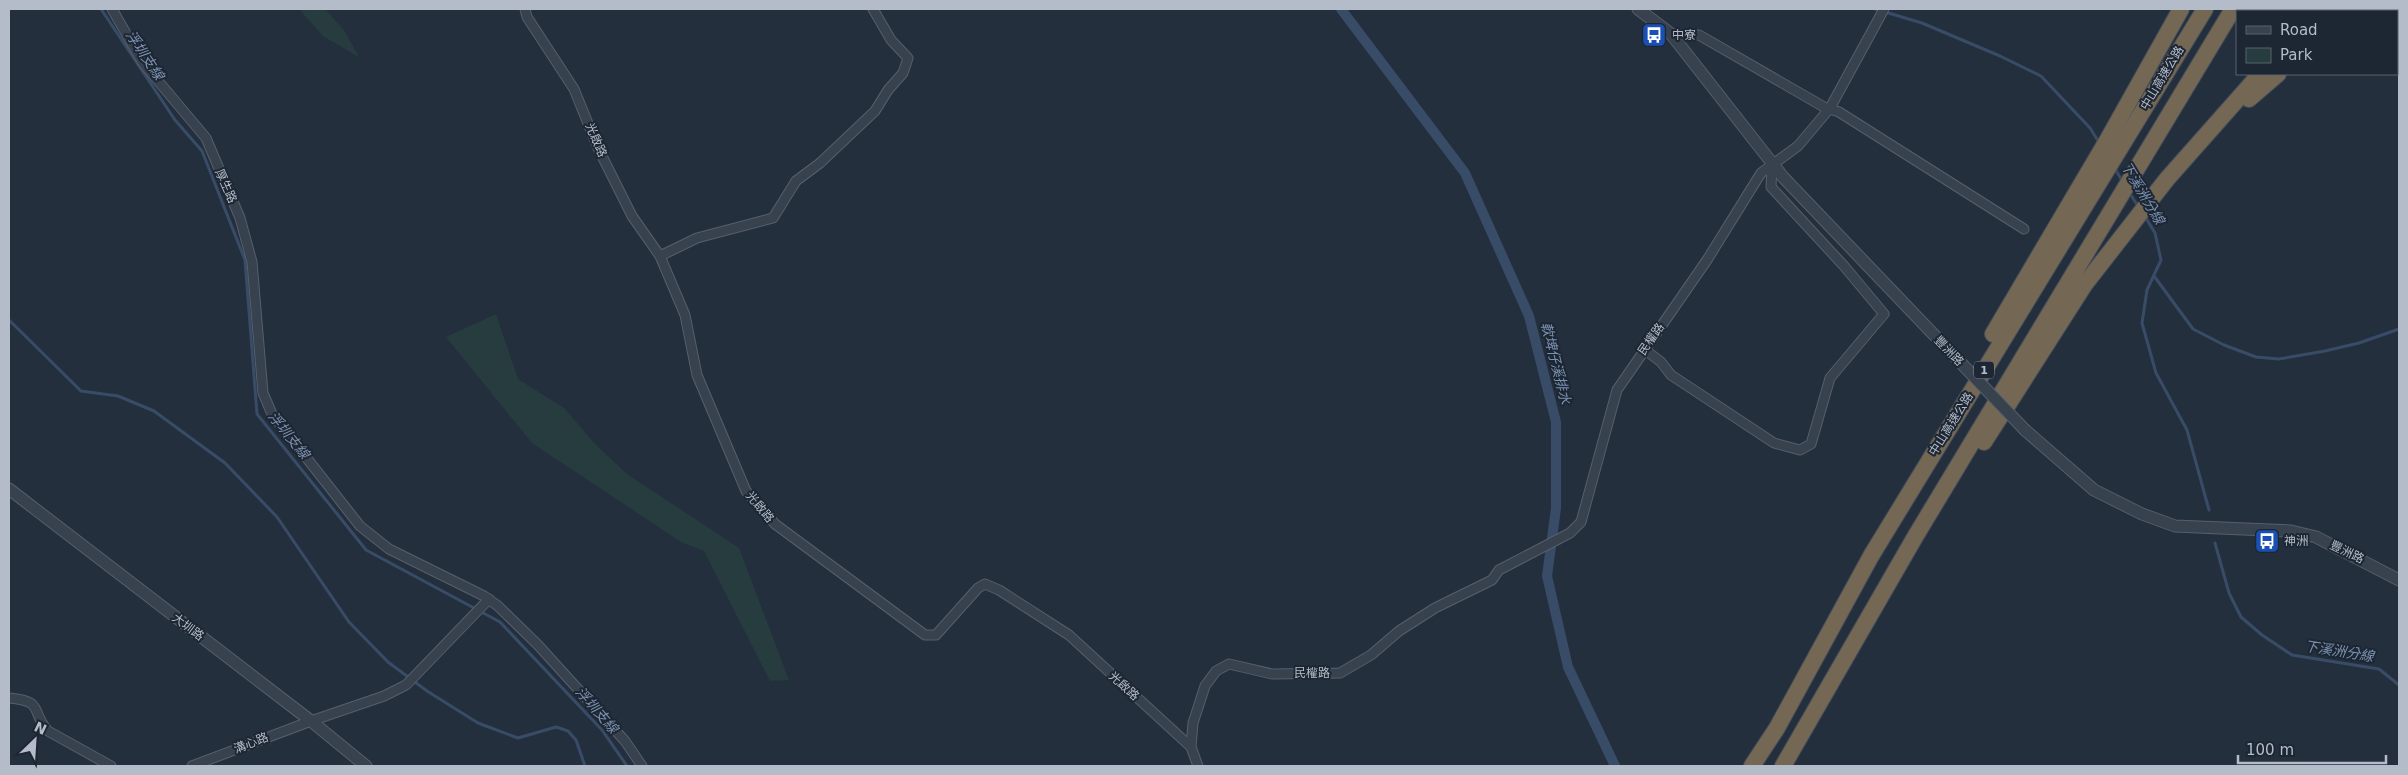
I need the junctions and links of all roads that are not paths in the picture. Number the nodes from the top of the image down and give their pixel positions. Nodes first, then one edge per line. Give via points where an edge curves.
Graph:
1 (112, 9) edge
2 (525, 9) edge
3 (873, 9) edge
4 (1638, 9) edge
5 (1883, 9) edge
6 (2181, 9) edge
7 (2205, 9) edge
8 (2233, 9) edge
9 (1671, 34) junction
10 (2259, 75) edge
11 (2277, 75) edge
12 (1830, 108) junction
13 (2233, 109) junction
14 (2117, 140) junction
15 (1772, 165) junction
16 (2024, 230) dead end
17 (660, 256) junction
18 (1644, 349) junction
19 (9, 490) edge
20 (1915, 537) junction
21 (2399, 580) edge
22 (489, 599) junction
23 (9, 698) edge
24 (311, 721) junction
25 (1191, 747) junction
26 (111, 766) edge
27 (192, 766) edge
28 (366, 766) edge
29 (642, 766) edge
30 (1198, 766) edge
31 (1752, 766) edge
32 (1783, 766) edge

1 - 22 street, 厚生路 via 143,63 206,138 240,218 252,262 263,393 276,420 369,534 400,555
2 - 17 street, 光啟路 via 574,89 598,148 632,216
3 - 17 street via 891,40 909,61 875,111 796,181 773,218 697,238
4 - 9 street, 豐洲路
5 - 12 street, 民權路
6 - 14 highway
7 - 14 highway, 中山高速公路 / 1
8 - 20 highway, 中山高速公路 / 1
9 - 12 street via 1699,35
9 - 15 street, 豐洲路
10 - 13 highway
11 - 13 highway
12 - 15 street, 民權路 via 1798,146
12 - 16 street
13 - 20 highway via 2167,179 2085,284 1971,462
14 - 31 highway, 中山高速公路 / 1 via 1871,556 1777,728
15 - 18 street, 民權路 via 1761,172 1707,260
15 - 18 street via 1771,187 1884,314 1830,378 1812,444 1800,450 1774,443 1671,374
15 - 21 street, 豐洲路, bridge via 2025,430 2094,490 2175,526 2291,531 2316,537
17 - 25 street, 光啟路 via 685,315 697,375 728,450 746,491 775,524 925,635 936,635 978,588 985,584 999,590 1069,635
18 - 25 street, 民權路 via 1617,390 1581,522 1570,533 1499,570 1492,580 1436,608 1340,673 1272,674 1229,664 1216,671 1205,686 1193,723
19 - 24 street, 大圳路
20 - 32 highway, 中山高速公路 / 1
22 - 24 street, 溝心路 via 411,680 384,696
22 - 29 street, 厚生路 via 566,676 625,741
23 - 26 street via 32,704 48,732
24 - 27 street, 溝心路
24 - 28 street, 大圳路
25 - 30 street, 民權路

